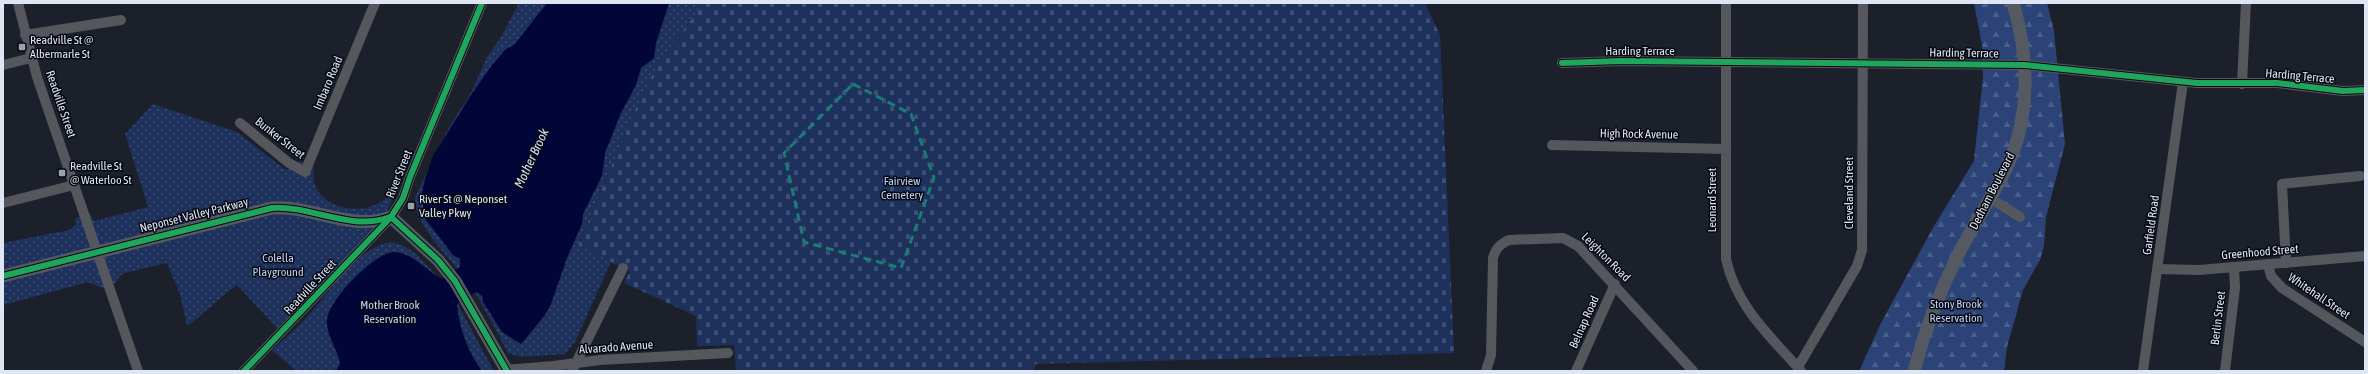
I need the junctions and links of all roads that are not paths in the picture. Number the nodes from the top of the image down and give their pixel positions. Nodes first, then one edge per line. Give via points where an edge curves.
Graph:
1 (18, 3) edge
2 (376, 3) edge
3 (482, 3) edge
4 (1726, 3) edge
5 (1863, 3) edge
6 (2013, 3) edge
7 (2246, 3) edge
8 (121, 20) dead end
9 (25, 35) junction
10 (31, 58) junction
11 (1726, 62) junction
12 (1562, 63) dead end
13 (1863, 63) junction
14 (3, 65) edge
15 (2025, 65) junction
16 (2183, 82) junction
17 (2242, 84) junction
18 (2365, 90) edge
19 (240, 123) dead end
20 (1552, 145) dead end
21 (1725, 149) junction
22 (305, 172) joint
23 (2360, 176) dead end
24 (74, 185) junction
25 (1990, 198) junction
26 (3, 203) edge
27 (391, 217) junction
28 (2020, 217) dead end
29 (98, 251) junction
30 (2365, 256) edge
31 (2286, 263) junction
32 (2268, 264) junction
33 (2234, 267) junction
34 (623, 268) dead end
35 (2158, 269) junction
36 (3, 276) edge
37 (1614, 284) junction
38 (2365, 342) edge
39 (728, 353) dead end
40 (573, 367) edge
41 (1799, 369) edge
42 (138, 371) edge
43 (244, 371) edge
44 (507, 371) edge
45 (1486, 371) edge
46 (1576, 371) edge
47 (1693, 371) edge
48 (1914, 371) edge
49 (2143, 371) edge
50 (2225, 371) edge

1 - 9 street, Readville Street
2 - 22 street, Imbaro Road
3 - 27 street, River Street via 403,198
4 - 11 street, Leonard Street
5 - 13 street, Cleveland Street
6 - 15 main road, Dedham Boulevard via 2021,32
7 - 17 street
8 - 9 street
9 - 10 street, Readville Street
10 - 14 street
10 - 24 street, Readville Street
11 - 12 street, Harding Terrace
11 - 13 street, Harding Terrace
11 - 21 street, Leonard Street
13 - 15 street, Harding Terrace
13 - 41 street, Cleveland Street via 1860,258
15 - 16 street, Harding Terrace
15 - 25 main road, Dedham Boulevard via 2024,98 2019,128 2007,165
16 - 17 street, Harding Terrace
16 - 35 street, Garfield Road
17 - 18 street, Harding Terrace via 2277,83 2343,91
19 - 22 street, Bunker Street via 282,158
20 - 21 street, High Rock Avenue
21 - 41 street, Leonard Street via 1725,246 1729,272 1745,307
23 - 31 street via 2282,184
24 - 26 street
24 - 29 street, Readville Street
25 - 28 street
25 - 48 main road, Dedham Boulevard via 1942,289
27 - 29 main road, Neponset Valley Parkway via 360,222 294,209 272,208
27 - 43 street, Readville Street
27 - 44 main road, River Street via 447,271 468,302
29 - 36 main road, Neponset Valley Parkway
29 - 42 street, Readville Street
30 - 31 street, Greenhood Street
31 - 32 street, Greenhood Street
32 - 33 street, Greenhood Street
32 - 38 street, Whitehall Street via 2271,276 2282,288
33 - 35 street, Greenhood Street
33 - 50 street, Berlin Street via 2235,288
34 - 40 street
35 - 49 street, Garfield Road
37 - 45 street, Leighton Road via 1578,246 1567,239 1509,240 1501,243 1493,258 1491,355
37 - 46 street, Belnap Road
37 - 47 street, Leighton Road
39 - 40 street, Alvarado Avenue
40 - 44 street, Alvarado Avenue

